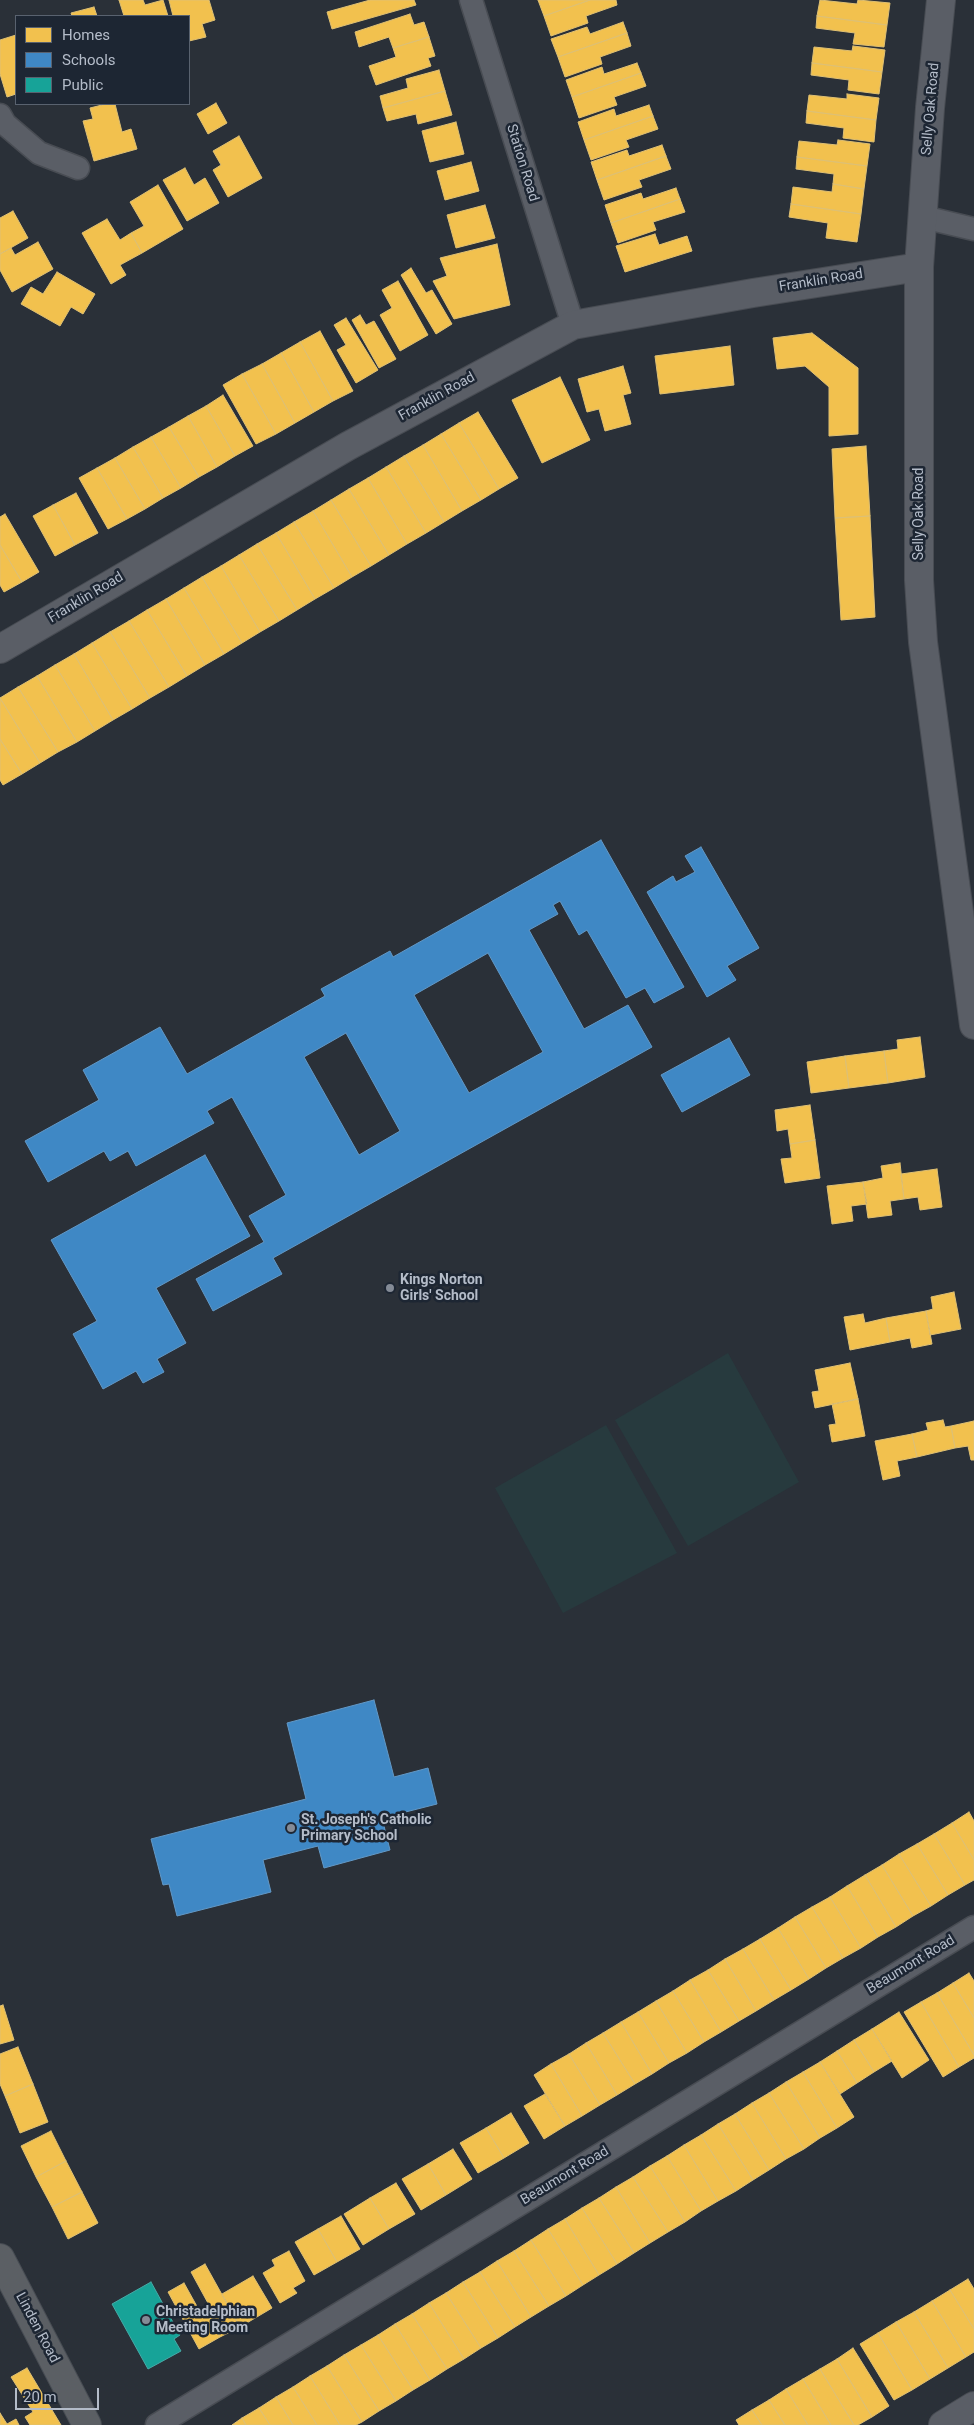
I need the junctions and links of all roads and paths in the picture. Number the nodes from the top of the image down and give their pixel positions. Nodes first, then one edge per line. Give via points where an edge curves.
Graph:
1 (471, 0) edge
2 (941, 0) edge
3 (0, 115) edge
4 (78, 168) dead end
5 (924, 217) junction
6 (974, 228) edge
7 (919, 267) junction
8 (573, 325) junction
9 (0, 649) edge
10 (974, 1025) edge
11 (974, 1927) edge
12 (0, 2258) edge
13 (974, 2406) edge
14 (87, 2425) edge
15 (157, 2425) edge
16 (943, 2425) edge

1 - 8 street, Station Road
2 - 5 street, Selly Oak Road via 930,108
3 - 4 street via 5,124 39,153
5 - 6 street
5 - 7 street, Selly Oak Road
7 - 8 street, Franklin Road via 753,292
7 - 10 street, Selly Oak Road via 920,589 924,642
8 - 9 street, Franklin Road via 348,446
11 - 15 street, Beaumont Road
12 - 14 highway, Linden Road
13 - 16 street

